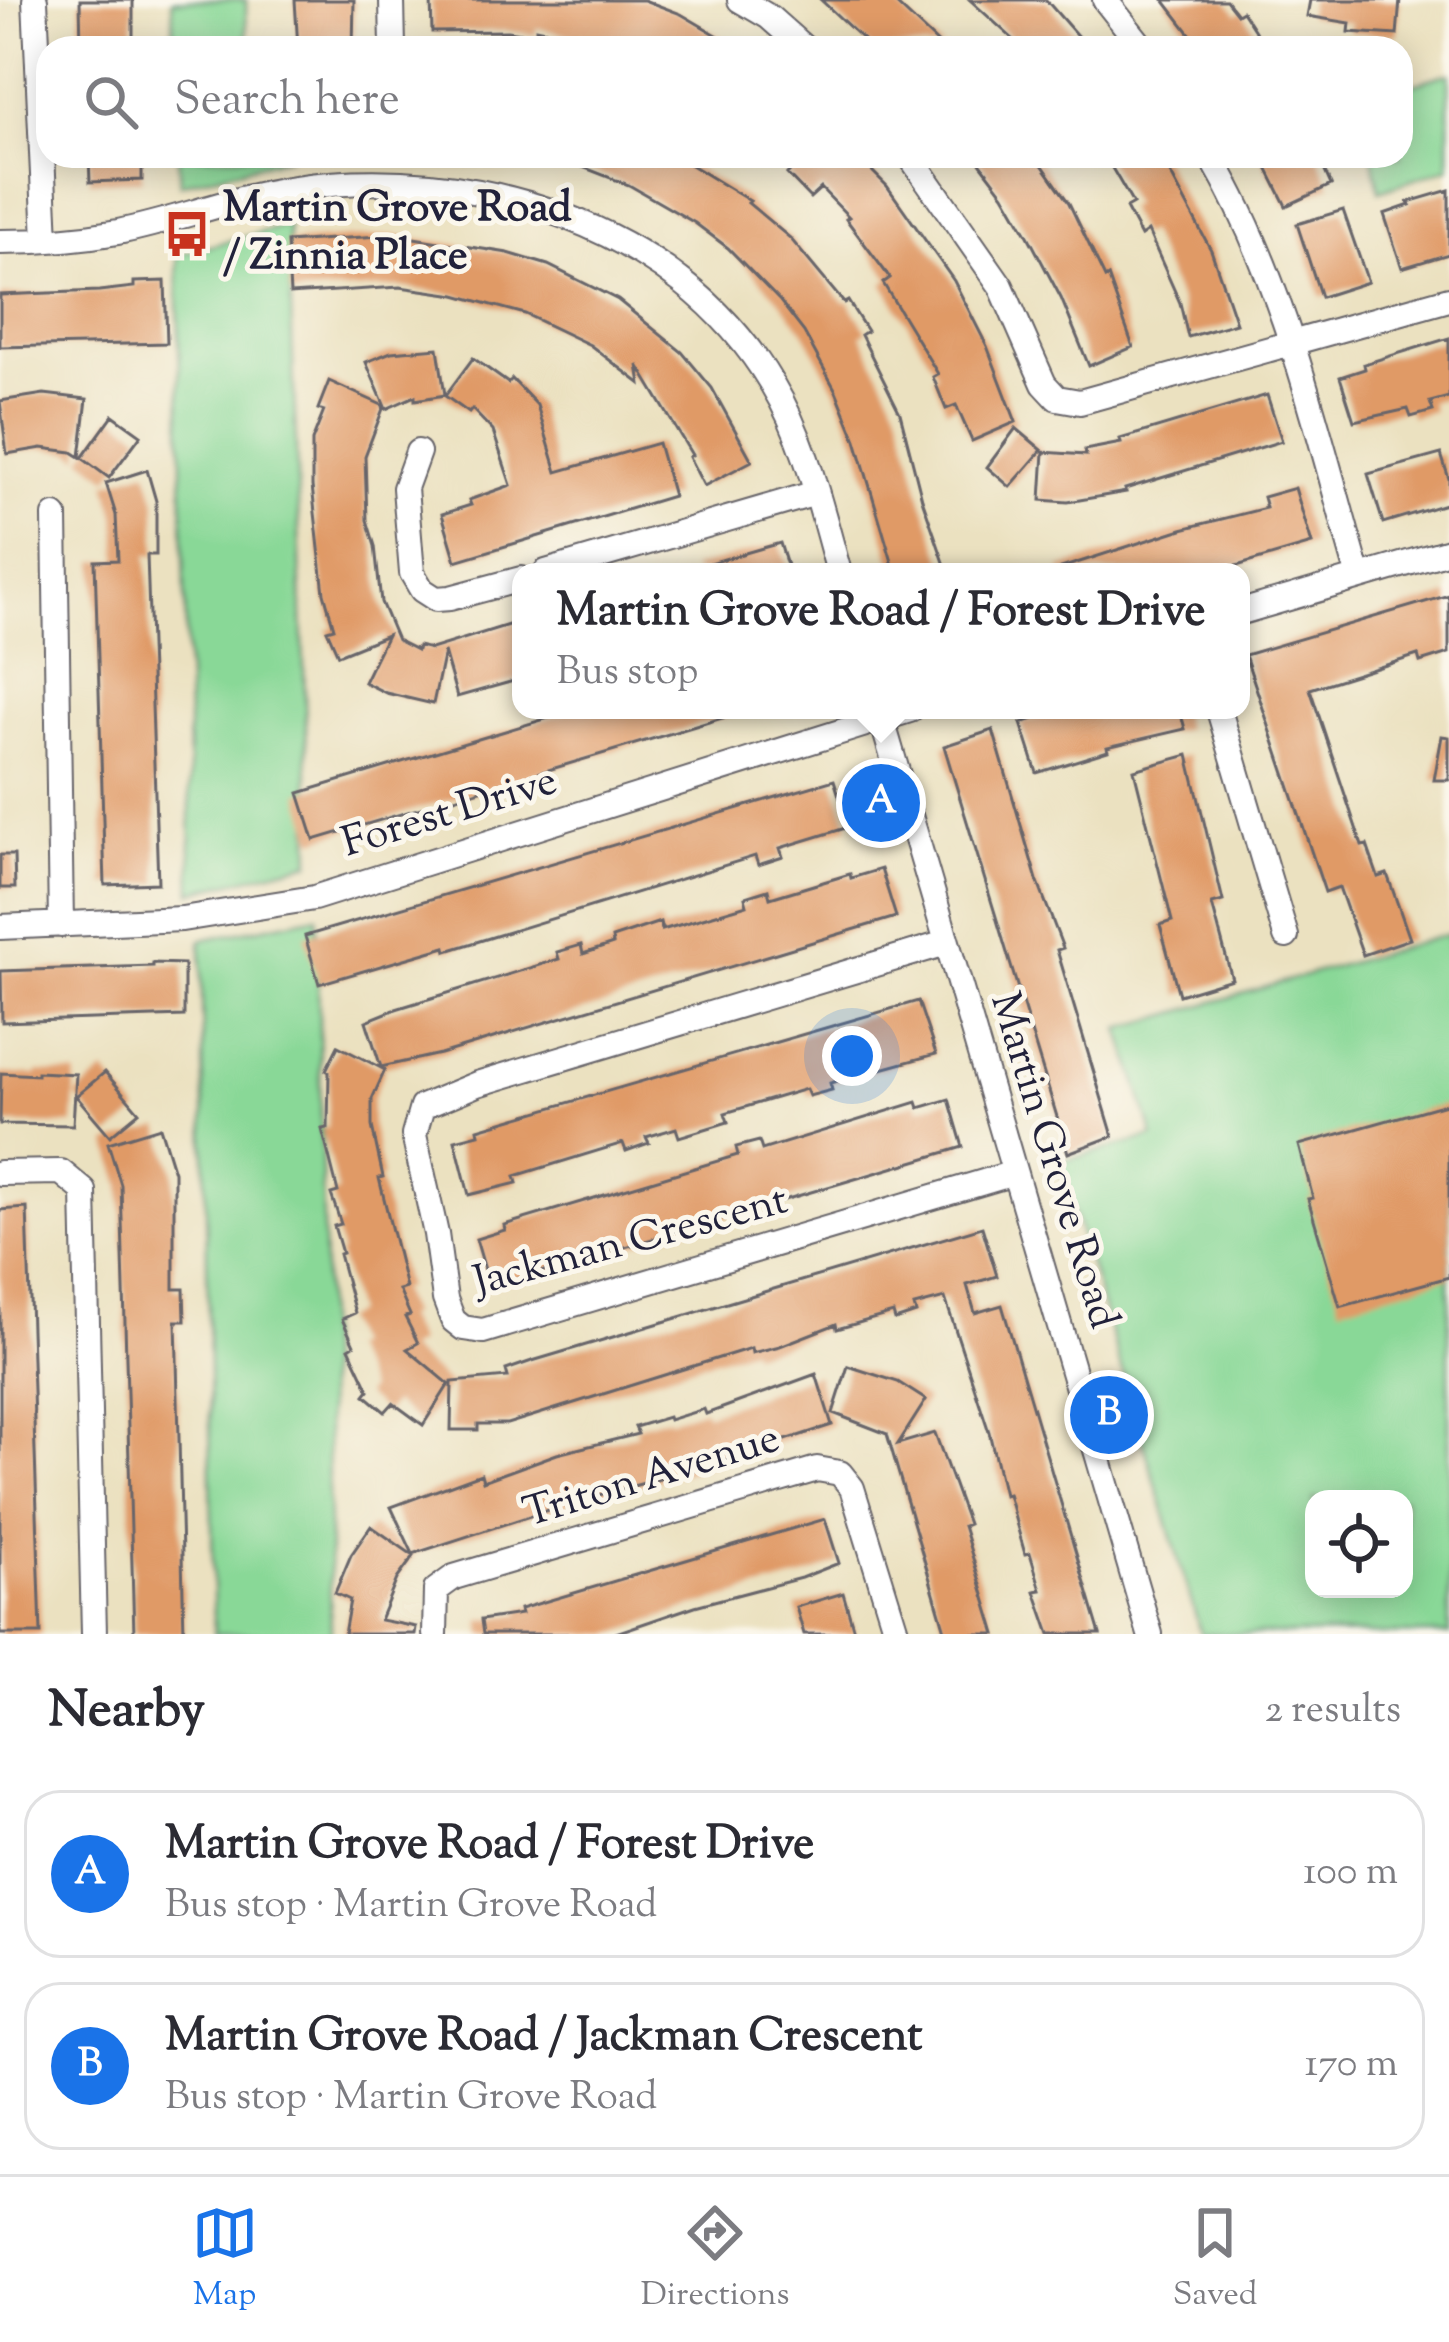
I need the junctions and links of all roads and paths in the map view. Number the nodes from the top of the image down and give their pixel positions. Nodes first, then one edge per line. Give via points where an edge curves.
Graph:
1 (35, 0) edge
2 (392, 0) edge
3 (740, 0) edge
4 (1105, 0) edge
5 (37, 36) edge
6 (393, 36) edge
7 (790, 36) edge
8 (1134, 36) edge
9 (43, 168) edge
10 (396, 168) edge
11 (918, 168) edge
12 (1217, 168) edge
13 (397, 184) junction
14 (46, 240) junction
15 (0, 242) edge
16 (1449, 299) edge
17 (1290, 346) junction
18 (418, 452) dead end
19 (816, 493) junction
20 (55, 516) dead end
21 (1449, 551) edge
22 (578, 563) edge
23 (835, 563) edge
24 (1359, 577) junction
25 (512, 581) edge
26 (1250, 609) edge
27 (865, 719) edge
28 (881, 719) edge
29 (1223, 719) edge
30 (61, 925) junction
31 (0, 927) edge
32 (1286, 936) dead end
33 (946, 943) junction
34 (1014, 1173) junction
35 (0, 1174) edge
36 (94, 1634) edge
37 (435, 1634) edge
38 (897, 1634) edge
39 (1150, 1634) edge

1 - 5 street
2 - 6 street
3 - 7 street
4 - 8 street
9 - 14 street
10 - 13 street
11 - 17 street via 1001,286 1043,384 1057,398 1080,403
12 - 17 street via 1250,232
13 - 14 street via 299,188 118,232
13 - 19 street via 460,188 547,210 636,250 678,279 745,343 773,385
14 - 15 street
16 - 17 street
17 - 24 street
18 - 25 street via 405,488 412,573 422,590 450,598
19 - 22 street
19 - 23 street
20 - 30 street
21 - 24 street
24 - 26 street
27 - 30 street, Forest Drive via 314,898 182,919
28 - 33 street, Martin Grove Road
29 - 32 street
30 - 31 street, Forest Drive
33 - 34 street, Martin Grove Road
33 - 34 street, Jackman Crescent via 422,1107 414,1135 445,1299 453,1320 483,1330
34 - 39 street, Martin Grove Road
35 - 36 street via 61,1172 84,1191
37 - 38 street, Triton Avenue via 436,1590 454,1577 817,1469 840,1473 852,1488

